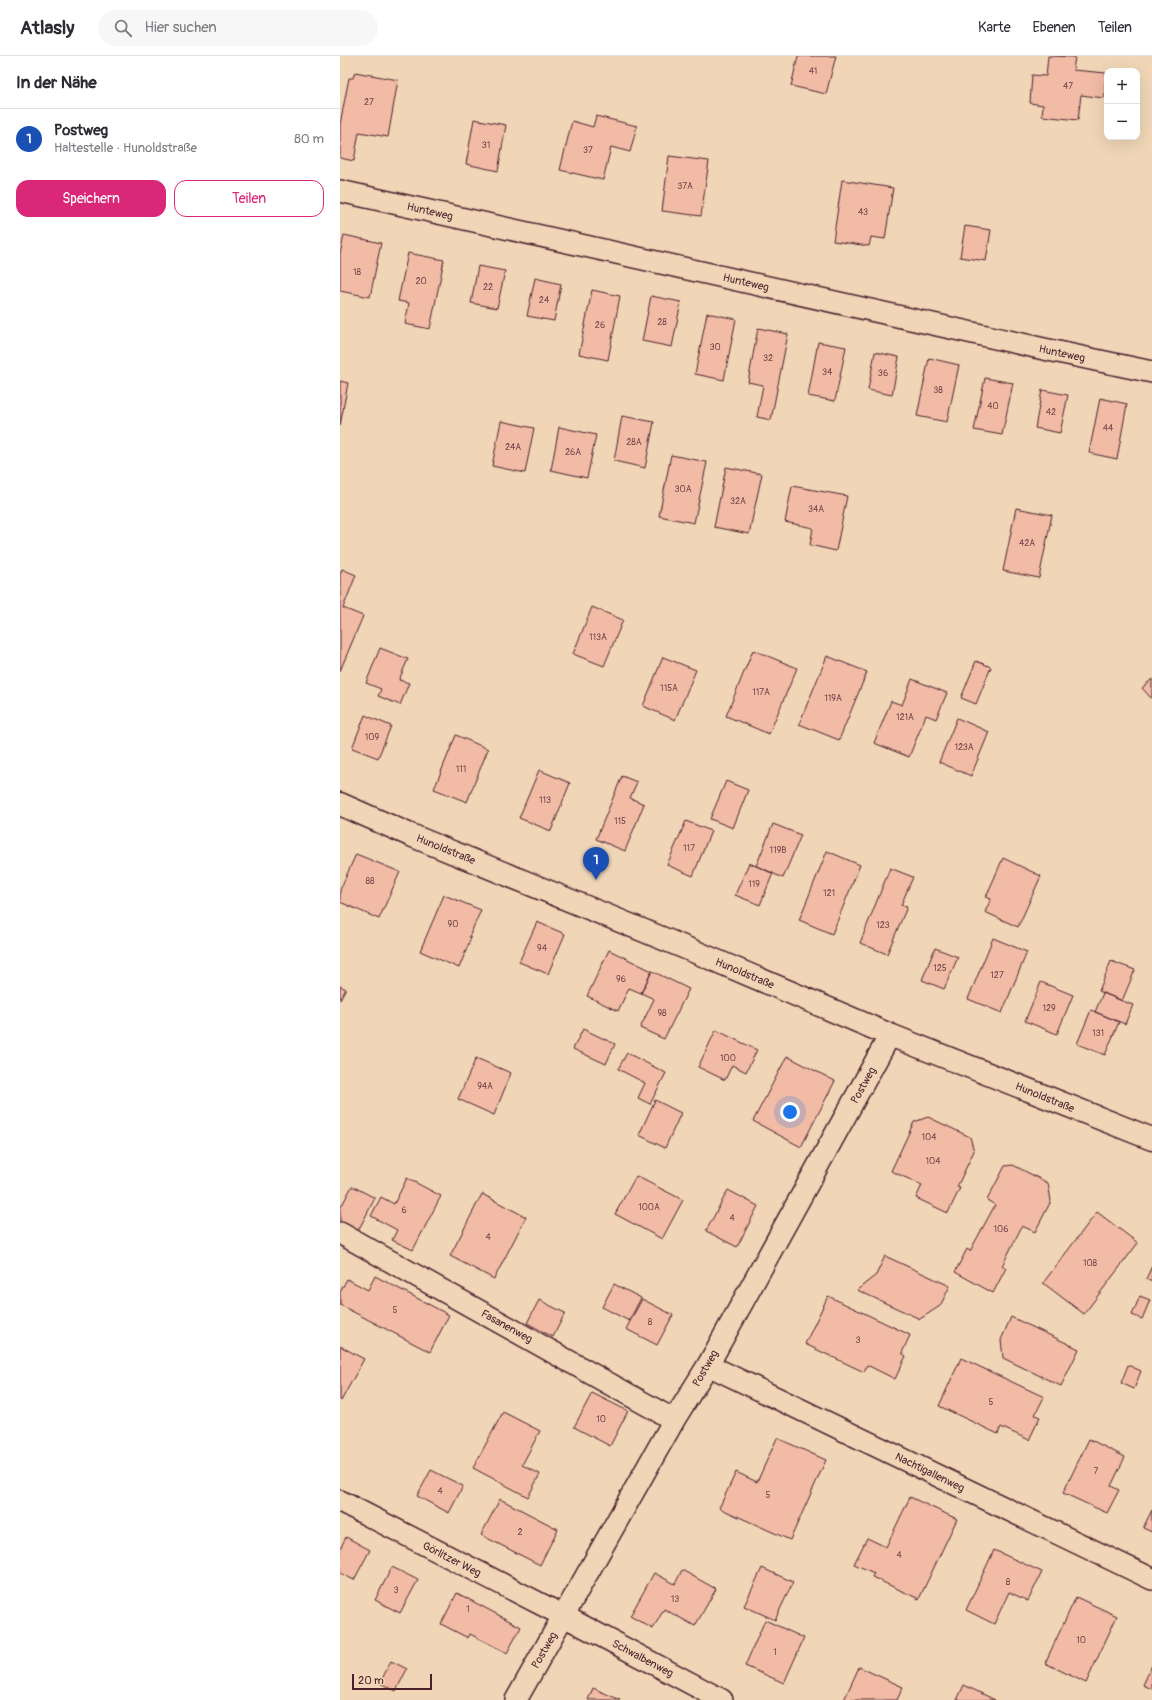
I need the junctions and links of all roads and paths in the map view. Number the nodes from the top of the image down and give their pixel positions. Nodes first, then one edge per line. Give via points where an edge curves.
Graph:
1 (340, 191) edge
2 (1152, 372) edge
3 (340, 804) edge
4 (890, 1034) junction
5 (1152, 1139) edge
6 (340, 1233) edge
7 (708, 1365) junction
8 (674, 1420) junction
9 (340, 1501) edge
10 (1152, 1579) edge
11 (564, 1616) junction
12 (516, 1700) edge
13 (722, 1700) edge

1 - 2 street, Hunteweg
3 - 4 street, Hunoldstraße
4 - 5 street, Hunoldstraße
4 - 7 street, Postweg
6 - 8 street, Fasanenweg
7 - 8 street, Postweg
7 - 10 street, Nachtigallenweg
8 - 11 street, Postweg
9 - 11 street, Görlitzer Weg
11 - 12 street, Postweg
11 - 13 street, Schwalbenweg

